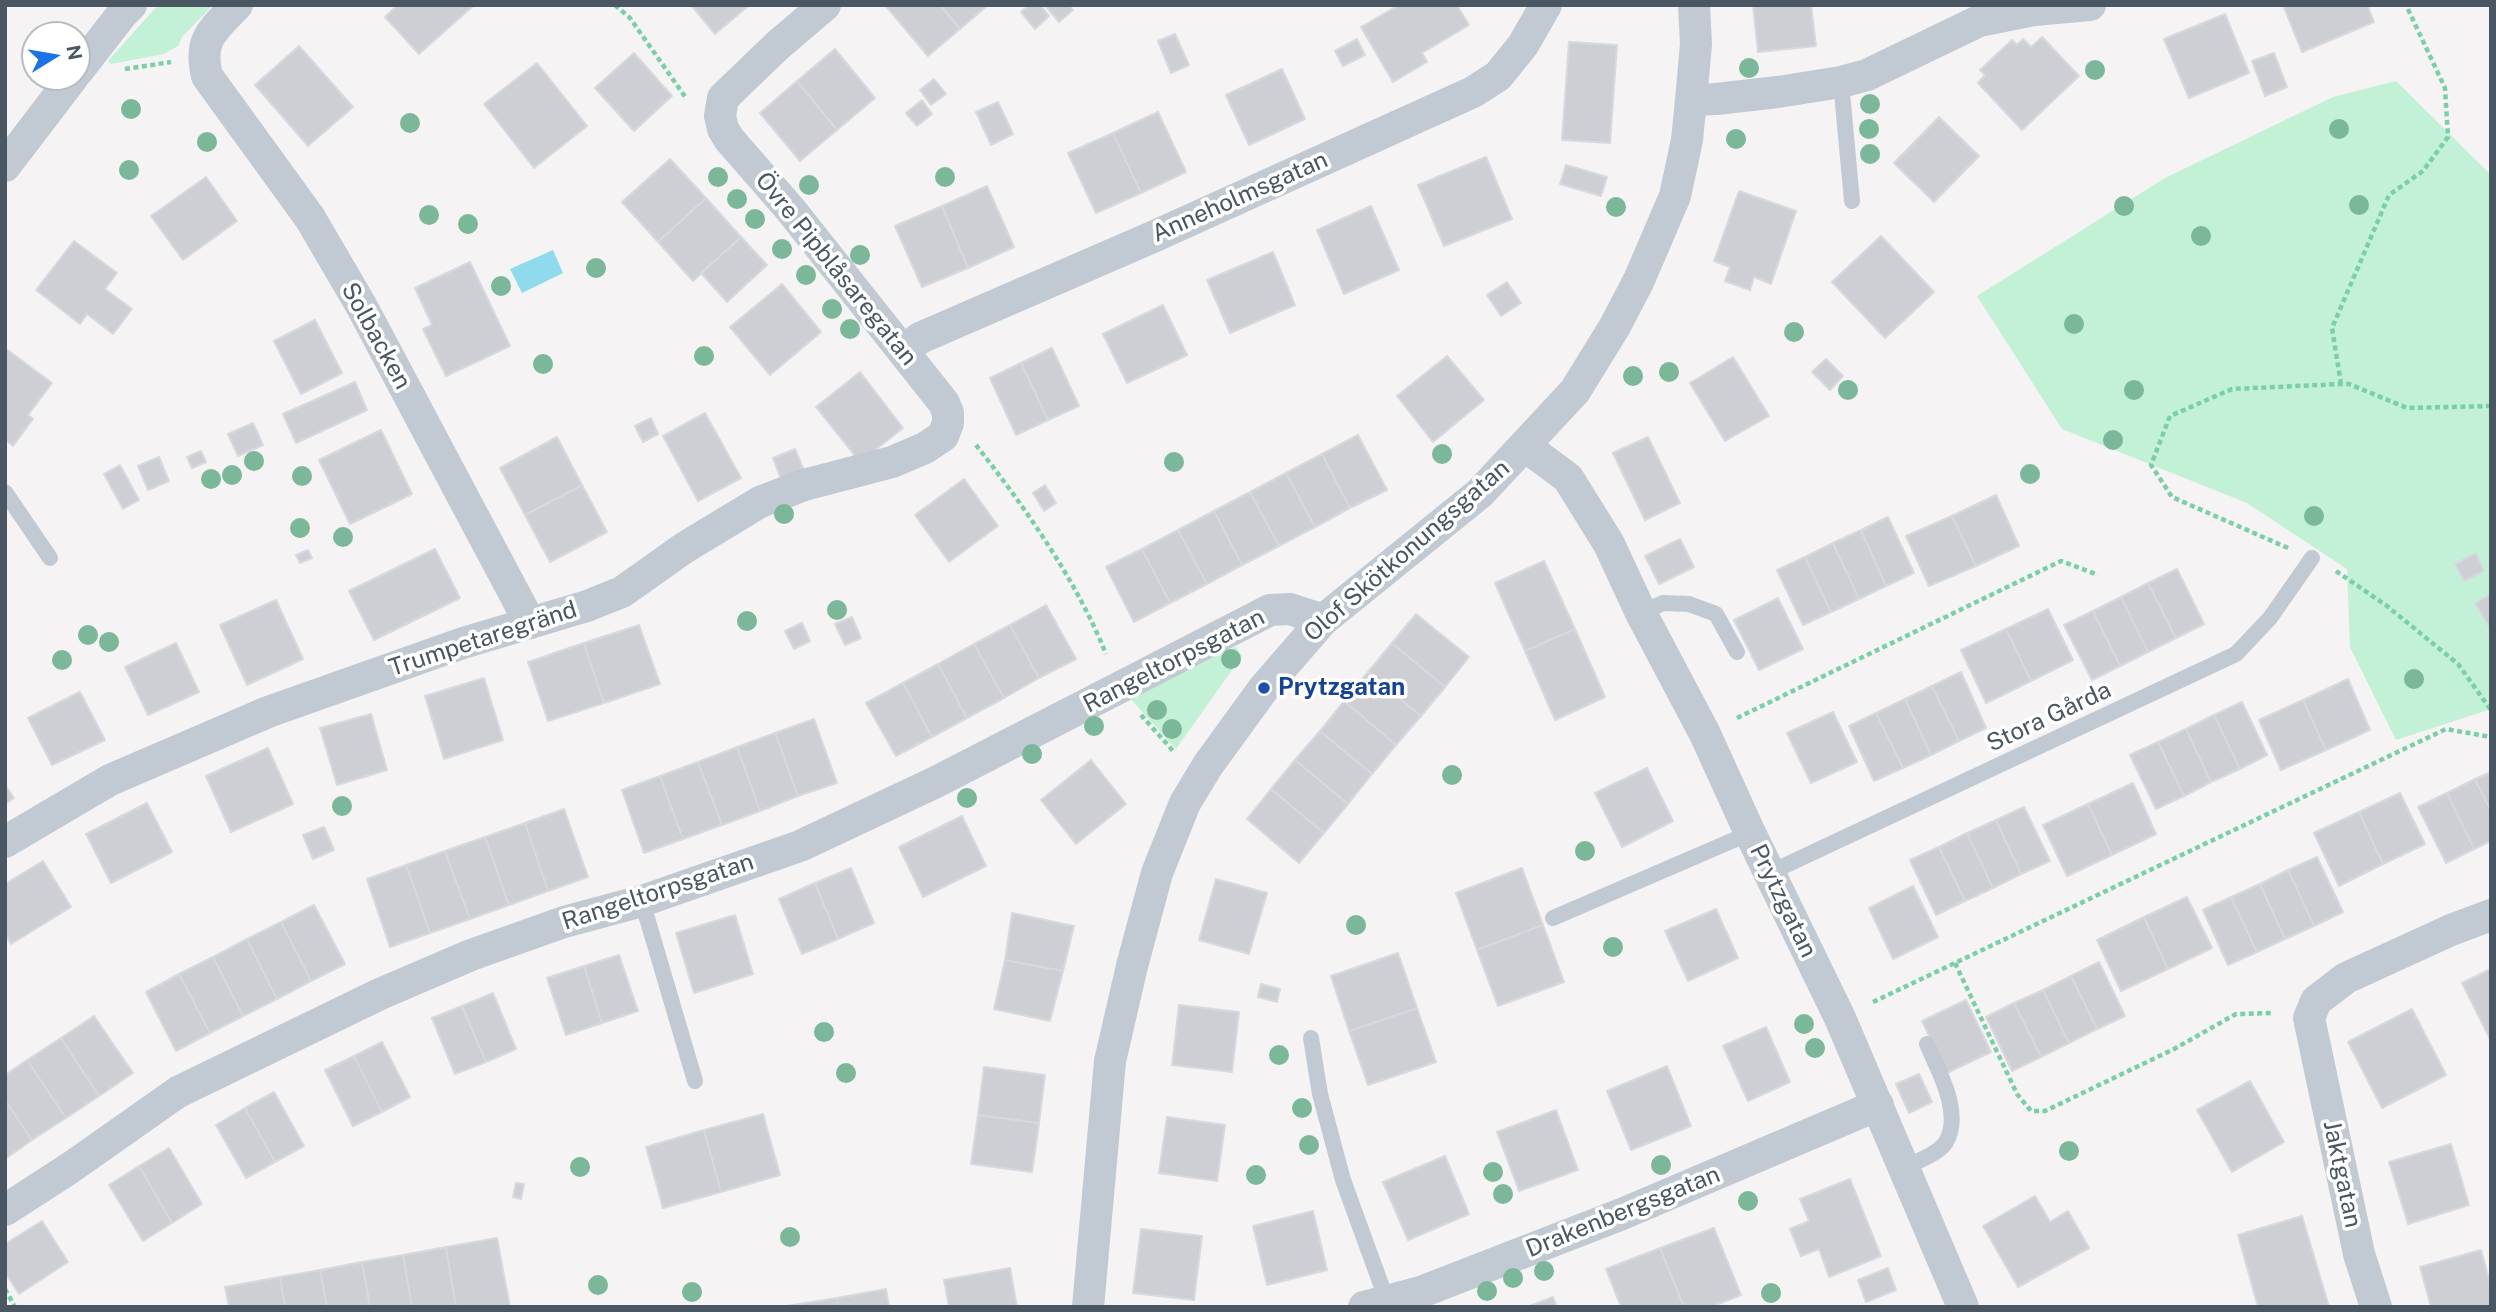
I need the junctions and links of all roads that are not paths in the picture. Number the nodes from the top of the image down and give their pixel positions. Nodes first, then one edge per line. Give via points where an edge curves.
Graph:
1 (131, 5) edge
2 (237, 5) edge
3 (825, 5) edge
4 (1546, 5) edge
5 (1694, 5) edge
6 (2090, 5) edge
7 (91, 54) edge
8 (1841, 82) junction
9 (62, 91) edge
10 (1691, 100) junction
11 (5, 166) edge
12 (1852, 201) dead end
13 (903, 351) junction
14 (948, 422) joint
15 (1525, 446) junction
16 (5, 492) edge
17 (50, 558) dead end
18 (2312, 558) road end
19 (1641, 613) junction
20 (1323, 620) junction
21 (530, 622) junction
22 (1737, 652) dead end
23 (1750, 833) junction
24 (5, 842) edge
25 (1769, 873) junction
26 (642, 901) junction
27 (2491, 915) edge
28 (1553, 918) dead end
29 (1311, 1038) dead end
30 (1927, 1044) dead end
31 (695, 1082) dead end
32 (1878, 1105) junction
33 (1905, 1167) junction
34 (5, 1210) edge
35 (1376, 1304) edge
36 (1088, 1307) edge
37 (1963, 1307) edge
38 (2376, 1307) edge

1 - 7 street
2 - 21 street, Solbacken via 207,36 207,76 310,218
3 - 13 street, Övre Pipblåsaregatan via 723,98 720,116 729,139
4 - 13 street, Anneholmsgatan via 1499,76 1473,92 920,338
5 - 10 street, Olof Skötkonungsgatan
6 - 8 street via 1979,21 1867,75
8 - 10 street
8 - 12 lane
9 - 11 street
10 - 15 street, Olof Skötkonungsgatan via 1675,196 1649,260 1575,391
13 - 14 street, Övre Pipblåsaregatan via 944,403
14 - 21 street, Trumpetaregränd via 943,436 892,462 804,485 760,502 622,592
15 - 19 street, Prytzgatan via 1568,478 1609,544
15 - 20 street, Olof Skötkonungsgatan via 1480,493
16 - 17 lane
18 - 25 lane, Stora Gårda via 2270,618 2236,654
19 - 22 lane via 1663,603 1689,604 1716,614
19 - 23 street, Prytzgatan via 1705,734
20 - 26 street, Rangeltorpsgatan via 1290,609 1269,610 936,782 800,846
20 - 36 street, Olof Skötkonungsgatan via 1264,688 1208,765 1185,803 1157,873 1110,1061
21 - 24 street, Trumpetaregränd via 263,714 110,780
23 - 25 street, Prytzgatan
23 - 28 lane
25 - 32 street, Prytzgatan
26 - 31 lane
26 - 34 street, Rangeltorpsgatan via 471,955 178,1092
27 - 38 street, Jaktgatan via 2346,978 2316,1001 2311,1028 2359,1254
29 - 35 lane via 1320,1094
30 - 33 lane via 1948,1093 1952,1115 1946,1142
32 - 33 street, Prytzgatan
32 - 35 street, Drakenbergsgatan via 1622,1214 1421,1292
33 - 37 street, Prytzgatan

